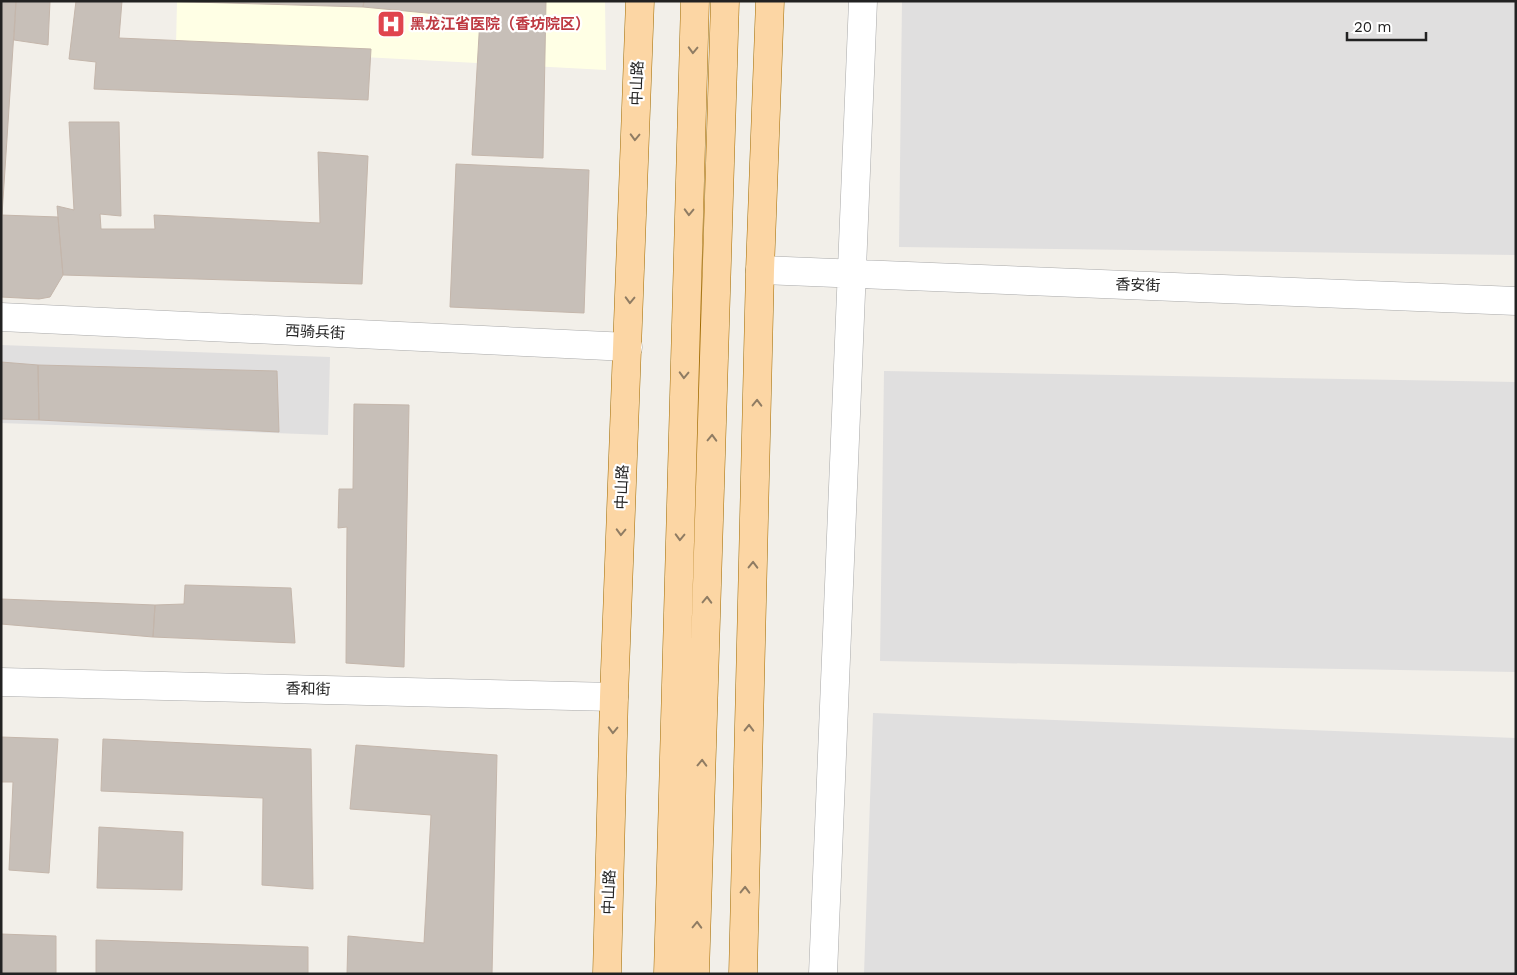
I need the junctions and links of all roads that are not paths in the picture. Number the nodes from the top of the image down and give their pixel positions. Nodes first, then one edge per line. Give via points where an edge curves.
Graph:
1 (640, 1) edge
2 (695, 1) edge
3 (725, 1) edge
4 (770, 1) edge
5 (863, 1) edge
6 (760, 270) junction
7 (852, 274) junction
8 (1516, 301) edge
9 (1, 317) edge
10 (628, 347) junction
11 (1, 682) edge
12 (614, 697) junction
13 (607, 974) edge
14 (668, 974) edge
15 (695, 974) edge
16 (743, 974) edge
17 (823, 974) edge

1 -> 10 main road, 中山路
2 -> 14 main road
15 -> 3 main road
4 - 6 main road
5 - 7 street
6 - 7 street, 香安街
16 -> 6 main road
7 - 8 street, 香安街
7 - 17 street
9 - 10 street, 西骑兵街
10 -> 12 main road, 中山路
11 - 12 street, 香和街
12 -> 13 main road, 中山路

